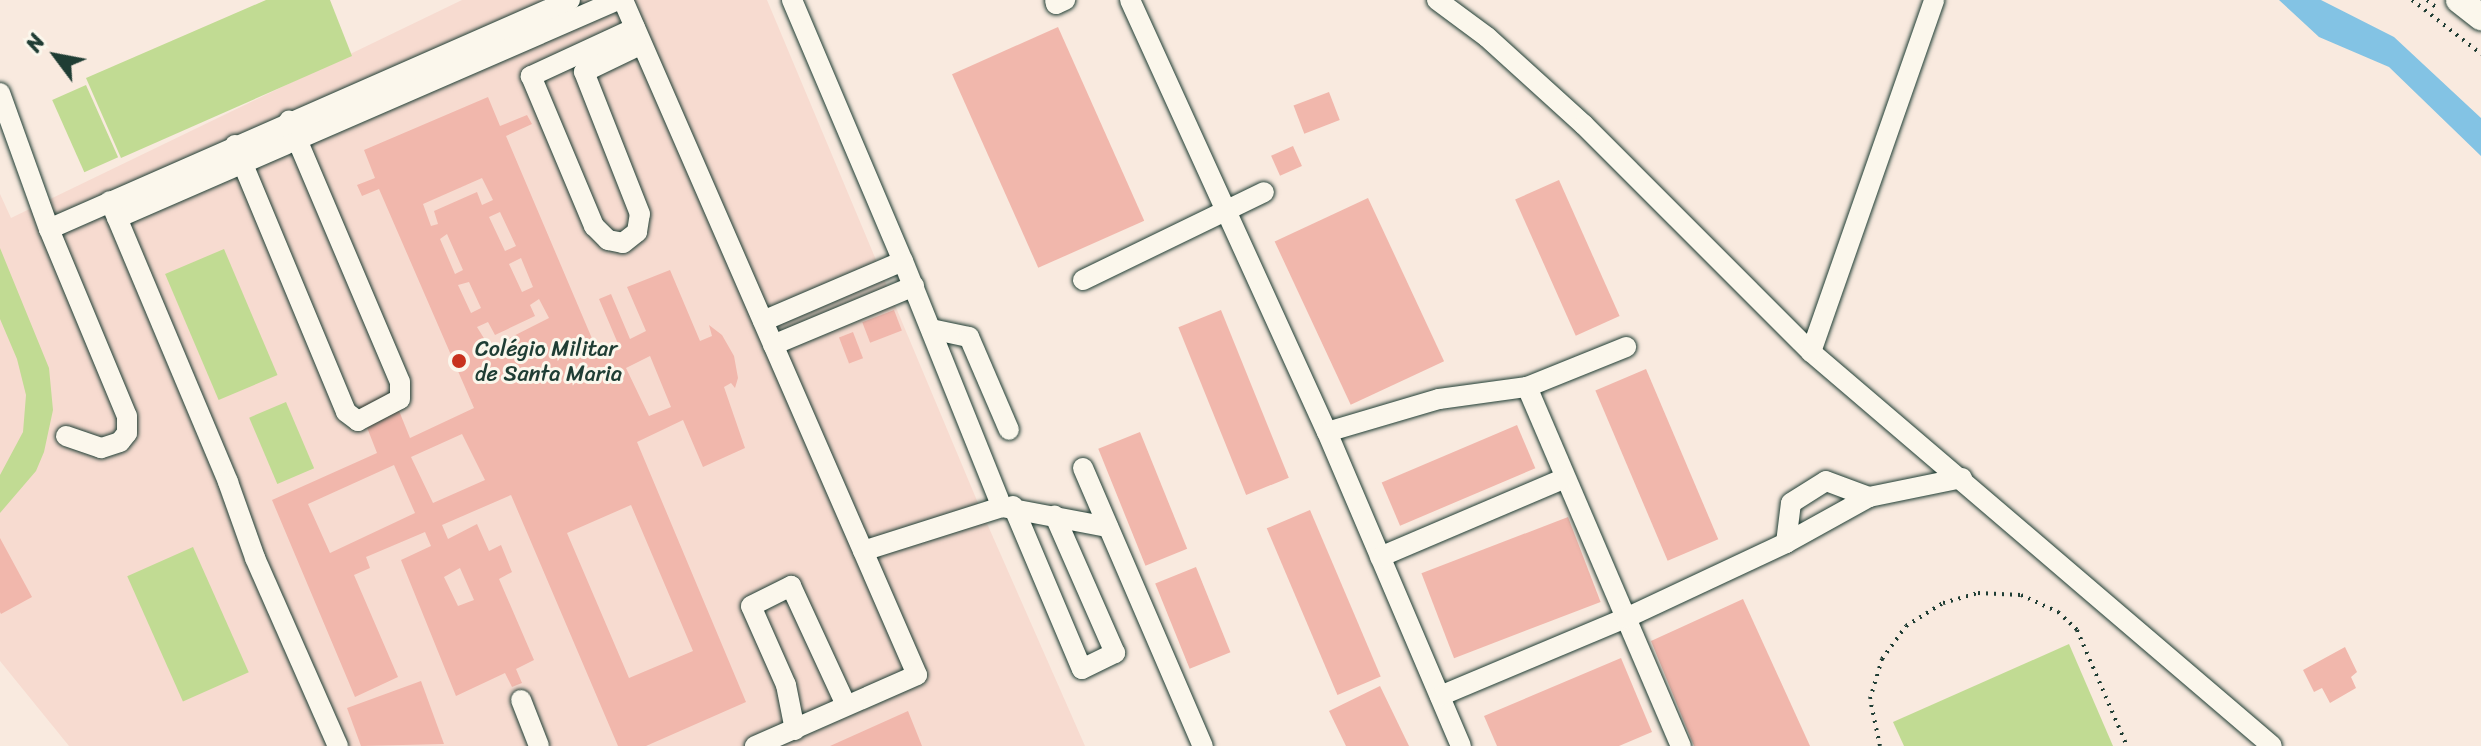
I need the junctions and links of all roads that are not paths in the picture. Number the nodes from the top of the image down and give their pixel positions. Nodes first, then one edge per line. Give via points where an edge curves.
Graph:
1 (570, 0) edge
2 (620, 0) edge
3 (792, 0) edge
4 (1055, 0) edge
5 (1065, 0) edge
6 (1130, 0) edge
7 (1437, 0) edge
8 (1934, 0) edge
9 (2459, 0) edge
10 (2481, 17) edge
11 (638, 36) junction
12 (0, 93) edge
13 (292, 130) junction
14 (238, 154) junction
15 (1264, 192) dead end
16 (1228, 209) junction
17 (113, 210) junction
18 (49, 229) junction
19 (903, 261) junction
20 (1083, 280) dead end
21 (914, 286) junction
22 (763, 321) junction
23 (931, 329) junction
24 (773, 345) junction
25 (1626, 347) dead end
26 (1811, 352) junction
27 (1527, 387) junction
28 (1009, 430) dead end
29 (1327, 432) junction
30 (66, 436) dead end
31 (1083, 468) dead end
32 (1565, 478) junction
33 (1962, 478) junction
34 (1869, 497) junction
35 (1008, 507) junction
36 (1055, 516) junction
37 (1108, 527) junction
38 (1786, 543) junction
39 (863, 551) junction
40 (1380, 557) junction
41 (1626, 618) junction
42 (1440, 696) junction
43 (521, 700) dead end
44 (846, 705) junction
45 (795, 730) junction
46 (338, 746) edge
47 (539, 746) edge
48 (755, 746) edge
49 (1203, 746) edge
50 (1461, 746) edge
51 (1681, 746) edge
52 (2272, 746) edge

1 - 13 lane
2 - 11 lane
2 - 13 lane
3 - 19 lane
4 - 5 lane
6 - 16 lane
7 - 26 lane via 1487,37 1584,125
8 - 26 lane
9 - 10 main road
11 - 11 lane via 531,76 594,226 608,240 623,243 637,232 640,214 584,72
11 - 22 lane
12 - 18 lane
13 - 14 lane
13 - 14 lane via 400,382 400,399 358,421 346,412
14 - 17 lane
15 - 16 lane
16 - 20 lane
16 - 29 lane
17 - 18 lane
17 - 46 lane
18 - 30 lane via 127,416 127,433 120,442 101,448
19 - 21 lane
19 - 22 lane
21 - 23 lane
21 - 24 lane
22 - 24 lane
23 - 28 lane via 969,337
23 - 35 lane
24 - 39 lane
25 - 27 lane
26 - 33 lane
27 - 29 lane via 1439,399
27 - 32 lane
29 - 40 lane
31 - 37 lane
32 - 40 lane
32 - 41 lane
33 - 34 lane
33 - 52 lane
34 - 38 lane
34 - 38 lane via 1826,481 1791,503
35 - 36 lane
35 - 36 lane via 1082,669 1115,653
35 - 39 lane
36 - 37 lane
37 - 49 lane
38 - 41 lane
39 - 44 lane via 917,675
40 - 42 lane
41 - 42 lane
41 - 51 lane
42 - 50 lane
43 - 47 lane
44 - 45 lane
44 - 45 lane via 791,586 751,606 786,685
45 - 48 lane

